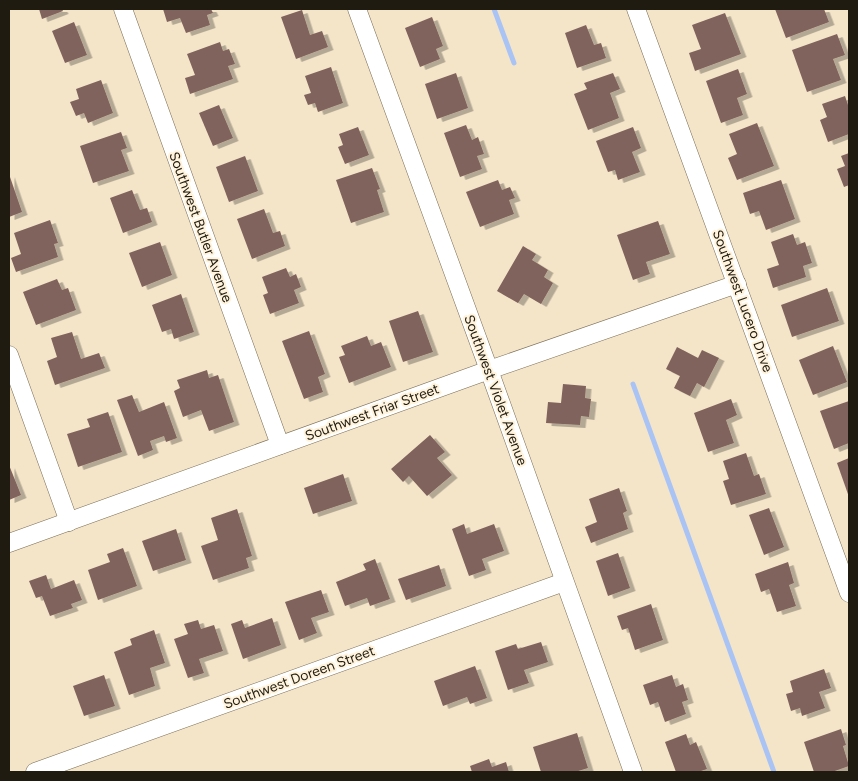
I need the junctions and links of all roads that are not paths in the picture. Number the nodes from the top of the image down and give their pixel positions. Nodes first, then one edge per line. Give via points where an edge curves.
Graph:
1 (123, 9) edge
2 (357, 9) edge
3 (636, 9) edge
4 (737, 284) junction
5 (9, 355) edge
6 (489, 370) junction
7 (280, 445) junction
8 (69, 522) junction
9 (9, 544) edge
10 (564, 582) junction
11 (849, 593) edge
12 (35, 772) edge
13 (633, 772) edge

1 - 7 street, Southwest Butler Avenue
2 - 6 street, Southwest Violet Avenue
3 - 4 street, Southwest Lucero Drive
4 - 6 street, Southwest Friar Street
4 - 11 street, Southwest Lucero Drive
5 - 8 street
6 - 7 street, Southwest Friar Street
6 - 10 street, Southwest Violet Avenue
7 - 8 street, Southwest Friar Street
8 - 9 street, Southwest Friar Street
10 - 12 street, Southwest Doreen Street
10 - 13 street, Southwest Violet Avenue

